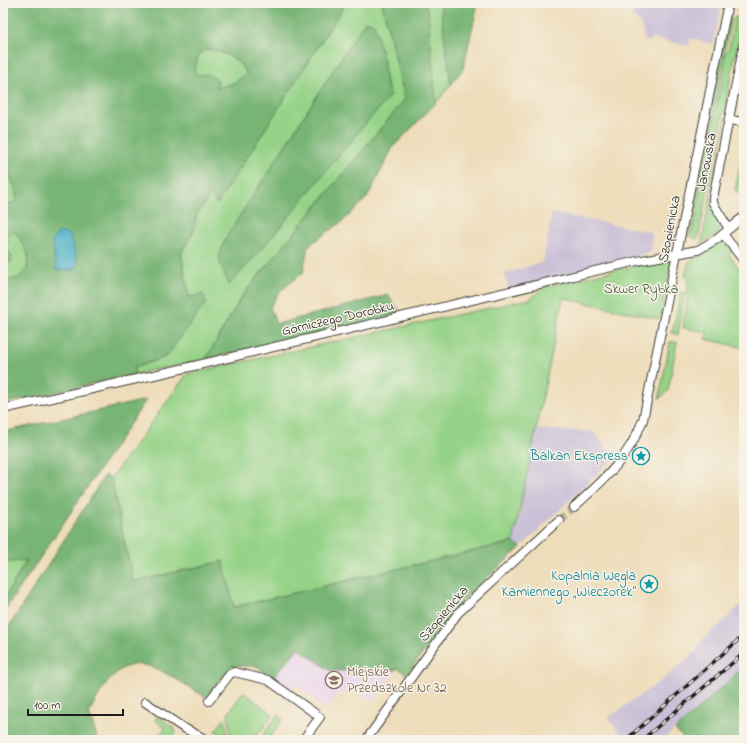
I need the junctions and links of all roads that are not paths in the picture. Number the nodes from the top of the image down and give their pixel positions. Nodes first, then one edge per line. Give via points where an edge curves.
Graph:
1 (728, 3) edge
2 (744, 44) edge
3 (729, 120) junction
4 (744, 122) edge
5 (734, 225) edge
6 (679, 252) junction
7 (744, 261) edge
8 (3, 409) edge
9 (574, 507) tunnel mouth
10 (559, 520) tunnel mouth
11 (209, 701) dead end
12 (145, 702) dead end
13 (207, 740) edge
14 (303, 740) edge
15 (366, 740) edge

1 - 6 street, Szopienicka
2 - 3 street, Janowska
3 - 4 street, Janowska
3 - 5 street, Janowska via 712,198 713,203
5 - 6 street, Górniczego Dorobku via 698,250
5 - 7 street, Janowska
6 - 8 street, Górniczego Dorobku
6 - 9 street, Szopienicka via 644,417 638,434 619,464
10 - 15 street, Szopienicka via 458,614
11 - 14 street via 234,672 268,680 320,717
12 - 13 street

